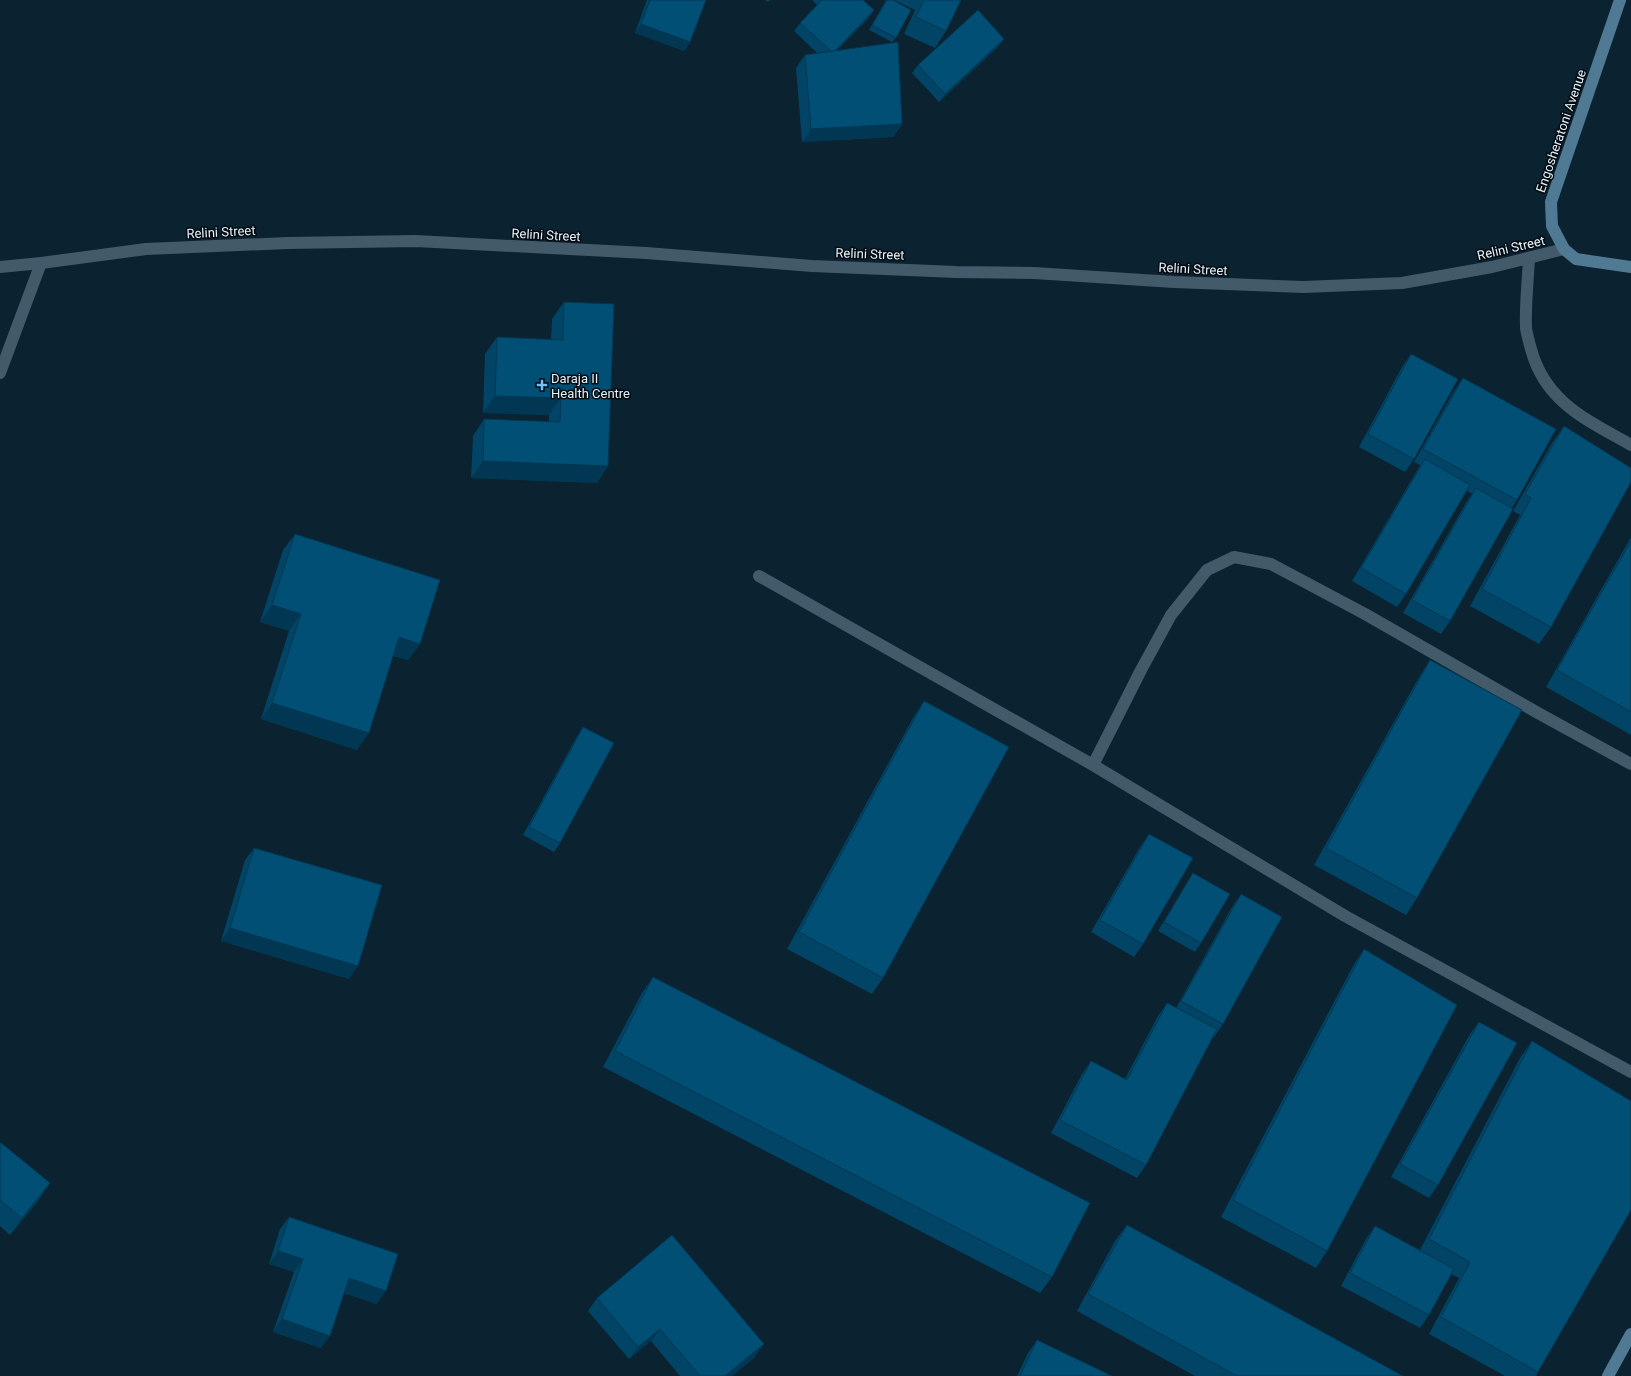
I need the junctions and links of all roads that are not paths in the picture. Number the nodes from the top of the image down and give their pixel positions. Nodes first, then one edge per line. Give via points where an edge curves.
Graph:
1 (1620, 0) edge
2 (1564, 249) junction
3 (1529, 258) junction
4 (41, 264) junction
5 (0, 267) edge
6 (1631, 267) edge
7 (0, 373) edge
8 (1631, 446) edge
9 (759, 576) dead end
10 (1631, 764) edge
11 (1094, 765) junction
12 (1631, 1072) edge
13 (1631, 1334) edge
14 (1608, 1376) edge

1 - 2 street, Engosheratoni Avenue via 1551,202 1552,226
2 - 3 street, Relini Street
2 - 6 street, Engosheratoni Avenue via 1576,259
3 - 4 street, Relini Street via 1478,270 1402,282 1302,287 1034,273 819,266 646,253 416,241 146,249
3 - 8 street via 1526,329 1541,376 1553,394 1584,418
4 - 5 street
4 - 7 street
9 - 11 street
10 - 11 street via 1271,564 1234,557 1207,570 1171,615
11 - 12 street via 1345,916
13 - 14 street

